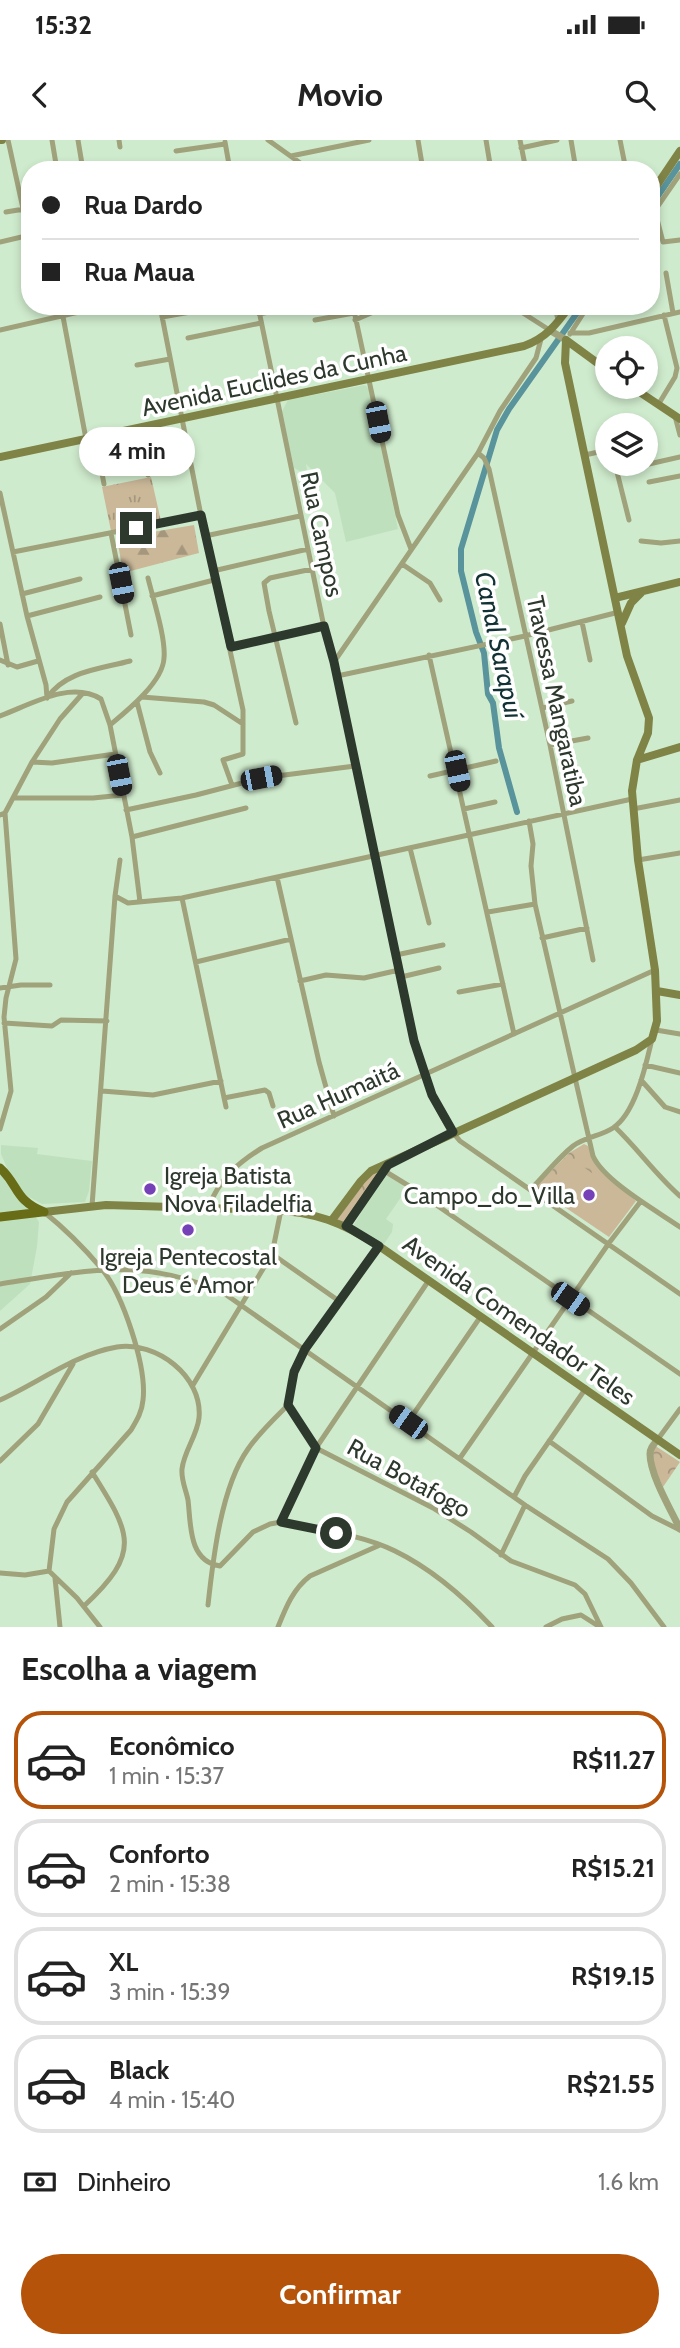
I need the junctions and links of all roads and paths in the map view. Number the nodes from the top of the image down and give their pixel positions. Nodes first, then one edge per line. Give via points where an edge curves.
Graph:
1 (8, 140) edge
2 (52, 140) edge
3 (78, 140) edge
4 (119, 140) edge
5 (268, 140) edge
6 (369, 140) edge
7 (418, 140) edge
8 (486, 140) edge
9 (520, 140) edge
10 (556, 140) edge
11 (571, 140) edge
12 (620, 140) edge
13 (225, 142) edge
14 (120, 148) dead end
15 (521, 148) junction
16 (680, 151) edge
17 (176, 152) dead end
18 (291, 156) junction
19 (56, 161) edge
20 (82, 161) edge
21 (228, 161) edge
22 (296, 161) edge
23 (422, 161) edge
24 (490, 161) edge
25 (524, 161) edge
26 (574, 161) edge
27 (624, 161) edge
28 (680, 174) edge
29 (660, 181) edge
30 (21, 187) edge
31 (660, 204) edge
32 (21, 210) edge
33 (6, 212) dead end
34 (660, 234) edge
35 (21, 238) edge
36 (680, 240) edge
37 (0, 242) edge
38 (666, 273) dead end
39 (677, 313) edge
40 (62, 315) joint
41 (173, 315) edge
42 (259, 315) edge
43 (334, 315) edge
44 (354, 315) edge
45 (366, 315) edge
46 (527, 315) edge
47 (557, 315) edge
48 (563, 315) edge
49 (580, 315) edge
50 (664, 315) junction
51 (162, 317) joint
52 (316, 320) dead end
53 (355, 320) junction
54 (559, 321) junction
55 (261, 323) junction
56 (0, 330) edge
57 (561, 335) junction
58 (188, 338) dead end
59 (541, 339) junction
60 (170, 359) junction
61 (595, 361) edge
62 (137, 365) dead end
63 (370, 380) junction
64 (276, 399) junction
65 (649, 399) edge
66 (658, 405) junction
67 (677, 418) edge
68 (181, 419) junction
69 (139, 428) junction
70 (680, 435) edge
71 (91, 438) junction
72 (478, 453) junction
73 (595, 453) edge
74 (585, 455) junction
75 (0, 457) edge
76 (680, 457) edge
77 (658, 462) edge
78 (148, 475) dead end
79 (618, 476) edge
80 (680, 476) edge
81 (649, 482) dead end
82 (104, 484) dead end
83 (0, 493) edge
84 (1, 507) edge
85 (201, 515) junction
86 (300, 516) junction
87 (629, 520) dead end
88 (111, 533) junction
89 (205, 536) junction
90 (640, 541) dead end
91 (680, 541) edge
92 (308, 549) junction
93 (411, 549) junction
94 (13, 552) junction
95 (402, 564) junction
96 (312, 569) junction
97 (212, 571) junction
98 (148, 578) dead end
99 (80, 579) dead end
100 (214, 580) junction
101 (680, 582) edge
102 (643, 591) junction
103 (22, 594) junction
104 (152, 596) junction
105 (100, 597) dead end
106 (615, 598) junction
107 (440, 600) dead end
108 (618, 612) junction
109 (27, 616) junction
110 (582, 622) junction
111 (0, 624) edge
112 (621, 625) junction
113 (324, 626) junction
114 (131, 635) dead end
115 (525, 636) junction
116 (275, 637) junction
117 (231, 647) junction
118 (429, 655) junction
119 (0, 660) edge
120 (590, 660) dead end
121 (38, 661) junction
122 (130, 661) dead end
123 (334, 662) junction
124 (8, 665) junction
125 (337, 677) junction
126 (83, 693) junction
127 (47, 698) junction
128 (139, 699) junction
129 (572, 701) dead end
130 (542, 708) junction
131 (0, 716) edge
132 (296, 723) dead end
133 (243, 724) junction
134 (110, 725) junction
135 (588, 738) dead end
136 (550, 745) junction
137 (680, 747) edge
138 (115, 754) junction
139 (637, 760) junction
140 (496, 761) dead end
141 (32, 762) junction
142 (355, 766) junction
143 (457, 771) junction
144 (160, 773) dead end
145 (430, 776) dead end
146 (232, 785) junction
147 (123, 795) junction
148 (13, 798) junction
149 (680, 800) edge
150 (495, 802) dead end
151 (633, 804) junction
152 (246, 808) dead end
153 (464, 809) junction
154 (126, 810) junction
155 (2, 814) edge
156 (564, 814) junction
157 (526, 822) junction
158 (470, 834) junction
159 (132, 837) junction
160 (410, 848) junction
161 (680, 852) edge
162 (374, 856) junction
163 (120, 860) dead end
164 (638, 860) junction
165 (277, 877) junction
166 (115, 896) junction
167 (182, 898) junction
168 (140, 902) junction
169 (535, 904) junction
170 (488, 912) junction
171 (429, 923) dead end
172 (587, 928) junction
173 (542, 938) junction
174 (291, 939) junction
175 (443, 945) dead end
176 (396, 954) junction
177 (593, 960) dead end
178 (196, 962) junction
179 (439, 968) dead end
180 (655, 970) junction
181 (400, 973) junction
182 (300, 981) junction
183 (503, 984) junction
184 (50, 985) dead end
185 (9, 987) junction
186 (0, 988) edge
187 (657, 991) junction
188 (459, 992) dead end
189 (680, 995) edge
190 (560, 1014) junction
191 (107, 1021) junction
192 (4, 1023) junction
193 (656, 1030) junction
194 (514, 1034) junction
195 (680, 1034) edge
196 (652, 1039) junction
197 (645, 1065) junction
198 (680, 1073) edge
199 (424, 1076) junction
200 (575, 1078) junction
201 (641, 1080) junction
202 (221, 1082) junction
203 (102, 1091) junction
204 (224, 1098) junction
205 (273, 1106) dead end
206 (226, 1107) dead end
207 (680, 1112) edge
208 (334, 1116) junction
209 (615, 1127) junction
210 (0, 1129) edge
211 (453, 1132) junction
212 (588, 1139) junction
213 (0, 1168) edge
214 (384, 1168) junction
215 (14, 1189) junction
216 (531, 1189) junction
217 (680, 1196) edge
218 (641, 1201) junction
219 (92, 1206) junction
220 (208, 1208) junction
221 (281, 1210) junction
222 (44, 1212) junction
223 (5, 1217) edge
224 (332, 1220) junction
225 (346, 1226) junction
226 (680, 1227) edge
227 (609, 1243) junction
228 (379, 1246) junction
229 (272, 1254) junction
230 (102, 1269) junction
231 (71, 1273) junction
232 (429, 1280) junction
233 (0, 1284) edge
234 (680, 1294) edge
235 (570, 1299) junction
236 (339, 1301) junction
237 (240, 1305) junction
238 (481, 1316) junction
239 (0, 1329) edge
240 (136, 1346) junction
241 (305, 1349) junction
242 (534, 1353) junction
243 (73, 1363) junction
244 (680, 1374) edge
245 (193, 1385) junction
246 (358, 1387) junction
247 (586, 1388) junction
248 (0, 1400) edge
249 (288, 1405) junction
250 (680, 1409) edge
251 (408, 1422) junction
252 (657, 1439) junction
253 (549, 1441) junction
254 (316, 1448) junction
255 (680, 1455) edge
256 (460, 1458) junction
257 (0, 1461) edge
258 (92, 1472) junction
259 (514, 1497) junction
260 (524, 1505) junction
261 (281, 1522) junction
262 (680, 1529) edge
263 (380, 1545) junction
264 (501, 1555) junction
265 (212, 1565) junction
266 (49, 1571) junction
267 (0, 1573) edge
268 (55, 1577) junction
269 (208, 1605) dead end
270 (84, 1606) junction
271 (595, 1611) junction
272 (581, 1615) junction
273 (60, 1627) edge
274 (100, 1627) edge
275 (278, 1627) edge
276 (492, 1627) edge
277 (545, 1627) edge
278 (600, 1627) edge
279 (664, 1627) edge

1 - 30 street
2 - 19 street
3 - 20 street
4 - 14 street
5 - 18 street
6 - 18 street
7 - 23 street
8 - 24 street
9 - 15 street
10 - 15 street
11 - 26 street
12 - 27 street
13 - 17 street
13 - 21 street
15 - 25 street
16 - 29 main road
18 - 22 street
28 - 31 street
32 - 33 street
34 - 36 street via 663,242
35 - 37 street
38 - 39 street
39 - 50 street
40 - 56 street
40 - 71 street
41 - 51 street
42 - 55 street, Rua Campos
43 - 52 street
44 - 53 street
45 - 53 street
46 - 57 street
47 - 54 street
48 - 54 main road, Avenida Euclides da Cunha
49 - 57 street
50 - 57 street
50 - 66 street via 677,368
51 - 60 street
53 - 63 street
54 - 57 main road, Avenida Euclides da Cunha
55 - 58 street
55 - 64 street, Rua Campos
57 - 59 main road, Avenida Euclides da Cunha
57 - 61 main road
57 - 74 main road
59 - 63 main road, Avenida Euclides da Cunha
59 - 72 street via 536,358
60 - 62 street
60 - 68 street
63 - 64 main road, Avenida Euclides da Cunha
63 - 93 street via 398,515
64 - 68 main road, Avenida Euclides da Cunha
64 - 86 street, Rua Campos
65 - 66 main road
66 - 67 main road
67 - 70 street
68 - 69 main road, Avenida Euclides da Cunha
68 - 85 street
69 - 71 main road, Avenida Euclides da Cunha
69 - 78 street
71 - 75 main road, Avenida Euclides da Cunha
71 - 82 street
72 - 93 street
72 - 115 street, Travessa Mangaratiba via 489,469
73 - 74 street
74 - 106 main road
76 - 77 street
79 - 87 street
80 - 81 street
83 - 84 street
84 - 94 street
85 - 88 street
85 - 89 street
86 - 89 street
86 - 92 street, Rua Campos
88 - 94 street
88 - 114 street
89 - 97 street
90 - 91 street
92 - 96 street, Rua Campos
92 - 97 street
93 - 95 street
94 - 103 street
95 - 107 street via 430,583
95 - 123 street
96 - 113 street, Rua Campos
96 - 116 street via 264,583
97 - 100 street
98 - 104 street
99 - 103 street
100 - 104 street
100 - 117 street
101 - 102 main road
102 - 106 main road
102 - 112 main road via 631,603
103 - 109 street
104 - 128 street via 164,658 159,673
105 - 109 street
106 - 108 main road
108 - 110 street
108 - 112 main road
109 - 121 street
110 - 115 street
110 - 120 street
111 - 124 street
112 - 139 main road via 649,718
113 - 116 street
113 - 123 street, Rua Campos
115 - 118 street
115 - 130 street, Travessa Mangaratiba
116 - 117 street
116 - 132 street
117 - 133 street
118 - 125 street
118 - 143 street
119 - 124 street
121 - 124 street
121 - 127 street
122 - 127 street via 68,678
123 - 125 street, Rua Campos
125 - 142 street, Rua Campos
126 - 127 street
126 - 134 street via 101,699
126 - 141 street
127 - 131 street
128 - 133 street via 205,702
128 - 134 street
128 - 144 street via 150,752
129 - 130 street
130 - 136 street, Travessa Mangaratiba
133 - 146 street via 243,754 223,760
134 - 138 street
135 - 136 street
136 - 156 street, Travessa Mangaratiba
137 - 139 main road
138 - 141 street
138 - 147 street
139 - 151 main road
140 - 143 street
141 - 148 street
142 - 146 street
142 - 162 street, Rua Campos
143 - 145 street
143 - 153 street
146 - 154 street
147 - 148 street
147 - 154 street
148 - 155 street
149 - 151 street
150 - 153 street
151 - 156 street
151 - 164 main road
152 - 159 street
153 - 158 street
154 - 159 street
155 - 185 street via 16,959
156 - 157 street
156 - 172 street, Travessa Mangaratiba
157 - 158 street
157 - 169 street via 533,844
158 - 160 street
158 - 170 street
159 - 168 street
160 - 162 street
160 - 171 street
161 - 164 street
162 - 165 street
162 - 176 street, Rua Campos
163 - 166 street
164 - 180 main road
165 - 167 street
165 - 174 street
166 - 168 street via 128,903
166 - 191 street
167 - 168 street
167 - 178 street
169 - 170 street
169 - 173 street
170 - 183 street
172 - 173 street
172 - 177 street, Travessa Mangaratiba
173 - 190 street
174 - 178 street
174 - 182 street
175 - 176 street
176 - 181 street, Rua Campos
178 - 202 street
179 - 181 street
180 - 187 main road
180 - 190 street, Rua Humaitá
181 - 182 street via 364,978 326,975
181 - 199 street, Rua Campos
182 - 208 street
183 - 188 street
183 - 194 street
184 - 185 street
185 - 186 street
185 - 192 street
187 - 189 main road
187 - 193 main road
190 - 194 street, Rua Humaitá
190 - 200 street
191 - 192 street via 61,1020 52,1026
191 - 203 street
192 - 210 street via 12,1091
193 - 195 street
193 - 196 main road
194 - 199 street, Rua Humaitá
196 - 197 street
196 - 200 main road
197 - 198 street
197 - 201 street
199 - 208 street, Rua Humaitá
199 - 211 street, Rua Campos
200 - 211 main road
200 - 212 street
201 - 207 street via 664,1107
201 - 209 street via 631,1106
202 - 203 street via 153,1095
202 - 204 street
203 - 219 street
204 - 205 street via 265,1090
204 - 206 street
208 - 220 street, Rua Humaitá via 248,1157 229,1173
209 - 212 street
209 - 217 street
211 - 214 main road
211 - 216 street, Rua Campos via 460,1142
212 - 216 street via 570,1149
212 - 218 street via 598,1165
213 - 215 main road
214 - 224 main road via 366,1175
214 - 225 main road
214 - 235 street
215 - 222 main road
215 - 223 main road via 15,1206
216 - 227 street, Rua Campos
218 - 226 street
218 - 227 street
219 - 220 main road, Avenida Comendador Teles
219 - 222 main road, Avenida Comendador Teles
220 - 221 main road, Avenida Comendador Teles
221 - 224 main road, Avenida Comendador Teles
221 - 229 street
222 - 223 main road, Avenida Comendador Teles
222 - 230 street
224 - 225 main road, Avenida Comendador Teles
225 - 228 main road, Avenida Comendador Teles
227 - 234 street, Rua Campos
227 - 235 street
228 - 232 main road, Avenida Comendador Teles
228 - 236 street
229 - 236 street
229 - 237 street
230 - 231 street
230 - 237 street via 176,1275 212,1288
230 - 240 street
231 - 233 street
231 - 239 street
232 - 238 main road, Avenida Comendador Teles
232 - 246 street
235 - 242 street
235 - 244 street
236 - 241 street
237 - 241 street
237 - 245 street
238 - 242 main road, Avenida Comendador Teles
238 - 251 street
240 - 243 street via 100,1351
240 - 245 street via 172,1363
240 - 258 street via 142,1409 131,1430
241 - 246 street
241 - 249 street via 294,1372
242 - 247 main road, Avenida Comendador Teles
242 - 256 street
243 - 248 street
243 - 257 street via 38,1424
245 - 265 street via 199,1402 198,1421 182,1476 193,1544
246 - 251 street
246 - 254 street
247 - 252 main road, Avenida Comendador Teles
247 - 253 street
249 - 254 street, Rua Botafogo
249 - 265 street via 238,1465
250 - 252 street
251 - 256 street
252 - 255 main road, Avenida Comendador Teles
252 - 262 street via 650,1457
253 - 259 street
253 - 262 street via 652,1516
254 - 261 street
254 - 264 street, Rua Botafogo via 433,1508
256 - 259 street
258 - 266 street via 59,1516
258 - 270 street via 125,1537 115,1574
259 - 260 street
260 - 264 street
260 - 279 street via 608,1559
261 - 263 street
261 - 265 street via 253,1532 224,1564
263 - 275 street via 303,1581
263 - 276 street via 443,1582
264 - 271 street, Rua Botafogo via 575,1585
265 - 269 street
266 - 267 street
266 - 268 street
268 - 270 street
268 - 273 street
270 - 274 street
271 - 272 street
271 - 278 street, Rua Botafogo
272 - 277 street
272 - 278 street

